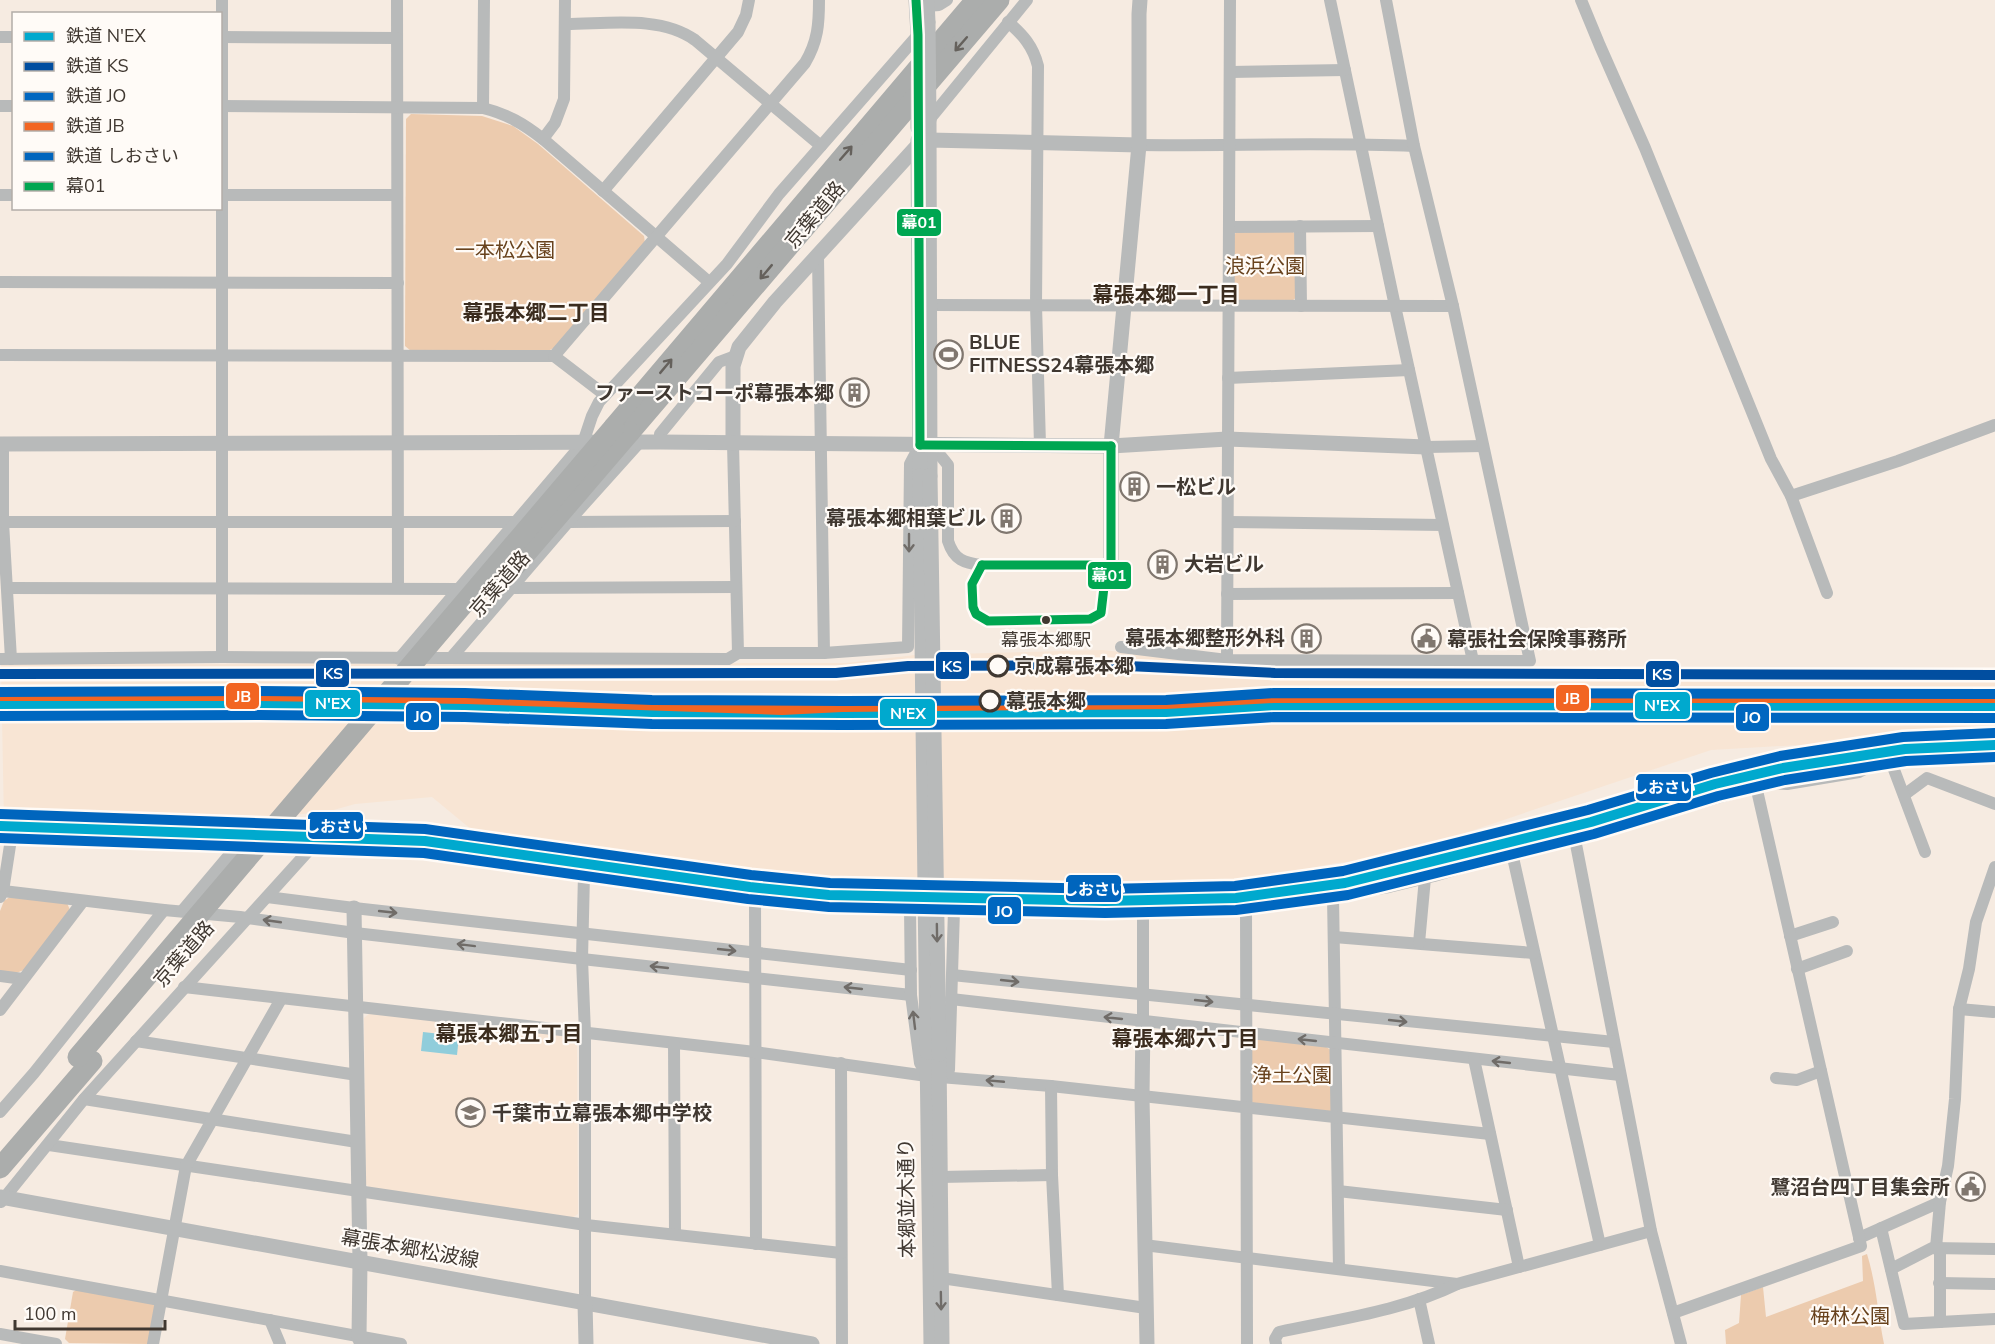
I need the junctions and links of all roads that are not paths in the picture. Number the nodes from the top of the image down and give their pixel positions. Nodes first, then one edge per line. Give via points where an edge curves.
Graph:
1 (397, 0) edge
2 (484, 0) edge
3 (565, 0) edge
4 (749, 0) edge
5 (819, 0) edge
6 (946, 0) edge
7 (976, 0) edge
8 (999, 0) edge
9 (1027, 0) edge
10 (1140, 0) edge
11 (1230, 0) edge
12 (1330, 0) edge
13 (1386, 0) edge
14 (1581, 0) edge
15 (923, 2) edge
16 (1008, 22) junction
17 (566, 24) junction
18 (918, 35) junction
19 (222, 38) edge
20 (396, 38) junction
21 (716, 57) junction
22 (1345, 70) junction
23 (1231, 72) junction
24 (770, 104) junction
25 (222, 106) edge
26 (398, 106) junction
27 (483, 108) junction
28 (923, 124) junction
29 (543, 139) junction
30 (923, 142) junction
31 (1039, 143) junction
32 (1361, 144) junction
33 (1139, 145) junction
34 (821, 146) junction
35 (1230, 146) junction
36 (1414, 146) junction
37 (603, 191) junction
38 (222, 195) edge
39 (398, 195) junction
40 (221, 210) edge
41 (1300, 226) junction
42 (1378, 226) junction
43 (1229, 227) junction
44 (656, 237) junction
45 (818, 257) junction
46 (0, 282) edge
47 (710, 282) junction
48 (222, 283) junction
49 (398, 283) junction
50 (931, 305) junction
51 (1036, 305) junction
52 (1125, 305) junction
53 (1229, 305) junction
54 (1301, 306) junction
55 (1395, 306) junction
56 (1453, 306) junction
57 (0, 355) edge
58 (222, 356) junction
59 (399, 356) junction
60 (554, 356) junction
61 (735, 356) junction
62 (1408, 370) junction
63 (1228, 378) junction
64 (605, 395) junction
65 (1995, 425) edge
66 (628, 434) junction
67 (1227, 439) junction
68 (660, 442) junction
69 (222, 443) junction
70 (398, 443) junction
71 (583, 443) junction
72 (733, 443) junction
73 (2, 444) edge
74 (822, 444) junction
75 (925, 444) junction
76 (1040, 445) junction
77 (1111, 446) junction
78 (1483, 446) junction
79 (1426, 447) junction
80 (1791, 496) junction
81 (735, 521) junction
82 (3, 522) junction
83 (221, 522) junction
84 (398, 522) junction
85 (517, 522) junction
86 (568, 522) junction
87 (1229, 522) junction
88 (1442, 525) junction
89 (1111, 565) joint
90 (736, 587) junction
91 (7, 588) junction
92 (221, 588) junction
93 (398, 588) junction
94 (511, 588) junction
95 (460, 589) junction
96 (1458, 593) junction
97 (1227, 594) junction
98 (1827, 594) dead end
99 (1121, 647) dead end
100 (738, 653) junction
101 (824, 653) junction
102 (222, 657) junction
103 (451, 658) junction
104 (5, 659) edge
105 (399, 659) junction
106 (1227, 660) junction
107 (1473, 662) junction
108 (1756, 786) junction
109 (1904, 795) junction
110 (1995, 804) edge
111 (1574, 834) junction
112 (5, 839) edge
113 (236, 847) junction
114 (311, 848) junction
115 (1925, 852) dead end
116 (1512, 853) junction
117 (1995, 867) edge
118 (3, 874) edge
119 (584, 874) junction
120 (1425, 878) junction
121 (2, 895) edge
122 (1333, 896) junction
123 (267, 897) junction
124 (755, 897) junction
125 (83, 901) junction
126 (1246, 904) junction
127 (910, 907) junction
128 (354, 908) junction
129 (1143, 909) junction
130 (164, 910) junction
131 (954, 910) junction
132 (182, 911) junction
133 (248, 918) junction
134 (1833, 921) dead end
135 (355, 933) junction
136 (582, 934) junction
137 (1790, 936) junction
138 (1334, 937) junction
139 (1419, 943) junction
140 (1847, 951) dead end
141 (1534, 952) junction
142 (755, 953) junction
143 (582, 959) junction
144 (1797, 969) junction
145 (910, 970) junction
146 (952, 975) junction
147 (0, 976) edge
148 (755, 977) junction
149 (23, 979) junction
150 (184, 987) junction
151 (911, 995) junction
152 (1143, 995) junction
153 (281, 999) junction
154 (951, 999) junction
155 (1246, 1005) junction
156 (355, 1008) junction
157 (1959, 1009) junction
158 (0, 1010) edge
159 (1993, 1012) dead end
160 (1335, 1014) junction
161 (1143, 1021) junction
162 (585, 1033) junction
163 (1246, 1033) junction
164 (1553, 1037) junction
165 (136, 1041) junction
166 (1614, 1042) junction
167 (674, 1043) junction
168 (1335, 1043) junction
169 (756, 1052) junction
170 (247, 1058) junction
171 (85, 1059) junction
172 (1474, 1059) junction
173 (841, 1063) junction
174 (1559, 1068) junction
175 (1821, 1071) junction
176 (357, 1075) junction
177 (1620, 1075) junction
178 (933, 1076) junction
179 (1776, 1078) dead end
180 (1051, 1086) junction
181 (1142, 1097) junction
182 (84, 1099) junction
183 (1246, 1108) junction
184 (0, 1112) edge
185 (1336, 1117) junction
186 (213, 1119) junction
187 (1490, 1134) junction
188 (357, 1142) junction
189 (49, 1145) junction
190 (0, 1146) edge
191 (186, 1166) junction
192 (0, 1168) edge
193 (1052, 1175) junction
194 (940, 1177) junction
195 (1338, 1191) junction
196 (358, 1192) junction
197 (1, 1199) edge
198 (1940, 1202) junction
199 (1507, 1210) junction
200 (586, 1225) junction
201 (175, 1227) junction
202 (1881, 1228) junction
203 (1651, 1231) junction
204 (675, 1234) junction
205 (1859, 1238) junction
206 (756, 1244) junction
207 (1144, 1245) junction
208 (1600, 1245) junction
209 (1938, 1248) junction
210 (1995, 1249) edge
211 (841, 1253) junction
212 (1246, 1257) junction
213 (360, 1262) junction
214 (1519, 1267) junction
215 (1339, 1269) junction
216 (1891, 1269) junction
217 (0, 1271) edge
218 (941, 1278) junction
219 (1939, 1283) junction
220 (1457, 1284) junction
221 (1995, 1284) edge
222 (1058, 1294) junction
223 (1419, 1299) junction
224 (161, 1300) junction
225 (585, 1302) junction
226 (1146, 1308) junction
227 (1673, 1313) junction
228 (1995, 1319) edge
229 (270, 1320) junction
230 (1940, 1322) junction
231 (0, 1334) edge
232 (361, 1340) edge
233 (56, 1344) edge
234 (153, 1344) edge
235 (280, 1344) edge
236 (401, 1344) edge
237 (586, 1344) edge
238 (812, 1344) edge
239 (842, 1344) edge
240 (931, 1344) edge
241 (942, 1344) edge
242 (1147, 1344) edge
243 (1247, 1344) edge
244 (1276, 1344) edge
245 (1429, 1344) edge
246 (1681, 1344) edge

1 - 20 street
2 - 27 street
3 - 17 street
4 - 21 street via 738,32
5 - 24 street via 819,25 810,53
6 - 15 street via 939,5
66 -> 7 highway, 京葉道路
8 -> 66 highway, 京葉道路
9 - 16 street
10 - 33 street
11 - 23 street
12 - 22 street
13 - 36 street
14 - 80 street via 1771,459
15 - 18 street
15 - 28 street, bridge via 927,22
16 - 28 street
16 - 31 street via 1026,39 1038,66
17 - 21 street via 661,25 688,35
17 - 29 street via 564,99 555,123
18 - 28 street, bridge
18 - 34 street
19 - 20 street
20 - 26 street
21 - 24 street
21 - 37 street
22 - 23 street
22 - 32 street
23 - 35 street
24 - 34 street
24 - 44 street
25 - 26 street
26 - 27 street
26 - 39 street
27 - 29 street via 517,120
28 - 30 street
29 - 37 street
30 - 31 street
30 - 45 street
30 - 50 street
30 - 75 street
31 - 33 street
31 - 51 street
32 - 35 street
32 - 36 street
32 - 42 street
33 - 35 street
33 - 52 street
34 - 47 street
35 - 43 street
36 - 56 street
37 - 44 street
38 - 39 street
39 - 49 street
40 - 48 street
41 - 42 street
41 - 43 street
41 - 54 street
42 - 55 street
43 - 53 street
44 - 47 street
44 - 60 street
45 - 61 street via 775,302
45 - 74 street
46 - 48 street
47 - 64 street
48 - 49 street
48 - 58 street
49 - 59 street
50 - 51 street
50 - 75 street
51 - 52 street
51 - 76 street
52 - 53 street
52 - 77 street
53 - 54 street
53 - 63 street
54 - 55 street
55 - 56 street
55 - 62 street
56 - 78 street
57 - 58 street
58 - 59 street
58 - 69 street
59 - 60 street
59 - 70 street
60 - 64 street
61 - 68 street via 719,362 660,434
61 - 72 street
62 - 63 street
62 - 79 street
63 - 67 street
64 - 71 street via 592,416
65 - 80 street
66 - 68 street
66 - 71 street
66 - 86 street
66 - 171 highway, 京葉道路, bridge
67 - 77 street
67 - 79 street
67 - 87 street
68 - 72 street
69 - 70 street
69 - 73 street
69 - 83 street
70 - 71 street
70 - 84 street
71 - 85 street
72 - 74 street
72 - 81 street
73 - 82 street
74 - 75 street
74 - 101 street
75 - 76 street
75 - 89 street via 948,465 948,541 957,557 967,564
75 -> 101 street via 910,464 908,647
75 - 178 street, 本郷並木通り, bridge
76 - 77 street
77 - 89 street
78 - 79 street
78 - 107 street via 1530,661
79 - 88 street
80 - 98 street
81 - 86 street
81 - 90 street
82 - 83 street
82 - 91 street
83 - 84 street
83 - 92 street
84 - 85 street
84 - 93 street
85 - 95 street
86 - 94 street
87 - 88 street
87 - 97 street
88 - 96 street
90 - 94 street
90 - 100 street
91 - 92 street
91 - 104 street
92 - 93 street
92 - 102 street
93 - 95 street
94 - 103 street
95 - 105 street
96 - 97 street
96 - 107 street
97 - 106 street
99 - 106 street
100 - 101 street
100 - 103 street via 728,659
102 - 104 street
102 - 105 street
103 - 105 street
106 - 107 street
108 - 109 street via 1859,772 1874,764 1889,763
108 - 111 street
108 - 137 street
109 - 110 street via 1927,778
109 - 115 street
111 - 116 street
111 - 166 street
112 - 113 street
112 - 118 street
113 - 114 street
113 - 132 street
114 - 119 street via 427,854
114 - 123 street
116 - 120 street
116 - 141 street
117 - 157 street via 1976,922
118 - 121 street
119 - 124 street
119 - 136 street
120 - 122 street
120 - 139 street
121 - 125 street
122 - 126 street
122 - 138 street
123 - 128 street
123 - 133 street
124 - 127 street
124 - 142 street
125 - 130 street
125 - 149 street
126 - 129 street
126 - 155 street
127 - 131 street
127 - 145 street
128 - 135 street
128 -> 136 street
129 - 131 street
129 - 152 street
130 - 132 street
130 - 184 street
131 - 146 street
132 - 133 street
135 -> 133 street
133 - 150 street
134 - 137 street
143 -> 135 street
135 - 156 street
136 -> 142 street
136 - 143 street
137 - 144 street
138 - 139 street
138 - 160 street
139 - 141 street
140 - 144 street
141 - 164 street
142 - 145 street
142 - 148 street
148 -> 143 street
143 - 162 street
144 - 175 street
145 - 151 street
146 -> 152 street
146 - 154 street
147 - 149 street
151 -> 148 street
148 - 169 street
149 - 158 street
150 - 153 street
150 - 165 street
178 -> 151 street via 920,1063
152 -> 155 street
152 - 161 street
153 - 156 street
153 - 170 street
161 -> 154 street
154 - 178 street via 949,1070
155 - 160 street
155 - 163 street
156 - 162 street
156 - 176 street
157 - 159 street
157 - 198 street via 1955,1099
160 -> 164 street
160 - 168 street
161 - 163 street
161 - 181 street
162 - 167 street
162 - 200 street
168 -> 163 street
163 - 183 street
164 - 166 street
164 - 174 street
165 - 170 street
165 - 182 street
166 - 177 street
167 - 169 street
167 - 204 street
168 - 172 street
168 - 185 street
169 - 173 street
169 - 206 street
170 - 176 street
170 - 186 street
171 - 190 highway, 京葉道路
171 - 192 highway, 京葉道路
174 -> 172 street
172 - 187 street
173 - 178 street
173 - 211 street
174 - 177 street
174 - 208 street
175 - 179 street via 1797,1080
175 - 205 street
176 - 188 street
177 - 203 street
180 -> 178 street
178 - 194 street, 本郷並木通り
178 - 240 street, 本郷並木通り
180 - 181 street
180 - 193 street
181 - 183 street
181 - 207 street
182 - 186 street
182 - 189 street
183 - 185 street
183 - 212 street
185 - 187 street
185 - 195 street
186 - 188 street
186 - 191 street
187 - 199 street
188 - 196 street
189 - 191 street
189 - 197 street
191 - 196 street
191 - 201 street
193 - 194 street
193 - 222 street
194 - 218 street, 本郷並木通り
195 - 199 street
195 - 215 street
196 - 200 street
196 - 213 street
197 - 201 street, 幕張本郷松波線
198 - 202 street
198 - 209 street
199 - 214 street
200 - 204 street
200 - 225 street
201 - 213 street, 幕張本郷松波線
201 - 224 street
202 - 205 street
202 - 216 street
203 - 208 street
203 - 227 street
204 - 206 street
205 - 227 street via 1861,1246
206 - 211 street
207 - 212 street
207 - 226 street
208 - 214 street
209 - 210 street
209 - 216 street
209 - 219 street
211 - 239 street
212 - 215 street
212 - 243 street
213 - 225 street, 幕張本郷松波線
213 - 232 street
214 - 220 street
215 - 220 street
216 - 230 street via 1904,1324
217 - 224 street
218 - 222 street
218 -> 241 street, 本郷並木通り
219 - 221 street
219 - 230 street
220 - 223 street
222 - 226 street
223 - 244 street via 1279,1332
223 - 245 street
224 - 229 street
224 - 234 street
225 - 237 street
225 - 238 street, 幕張本郷松波線
226 - 242 street
227 - 246 street
228 - 230 street
229 - 232 street
229 - 235 street
231 - 233 street
232 - 236 street

